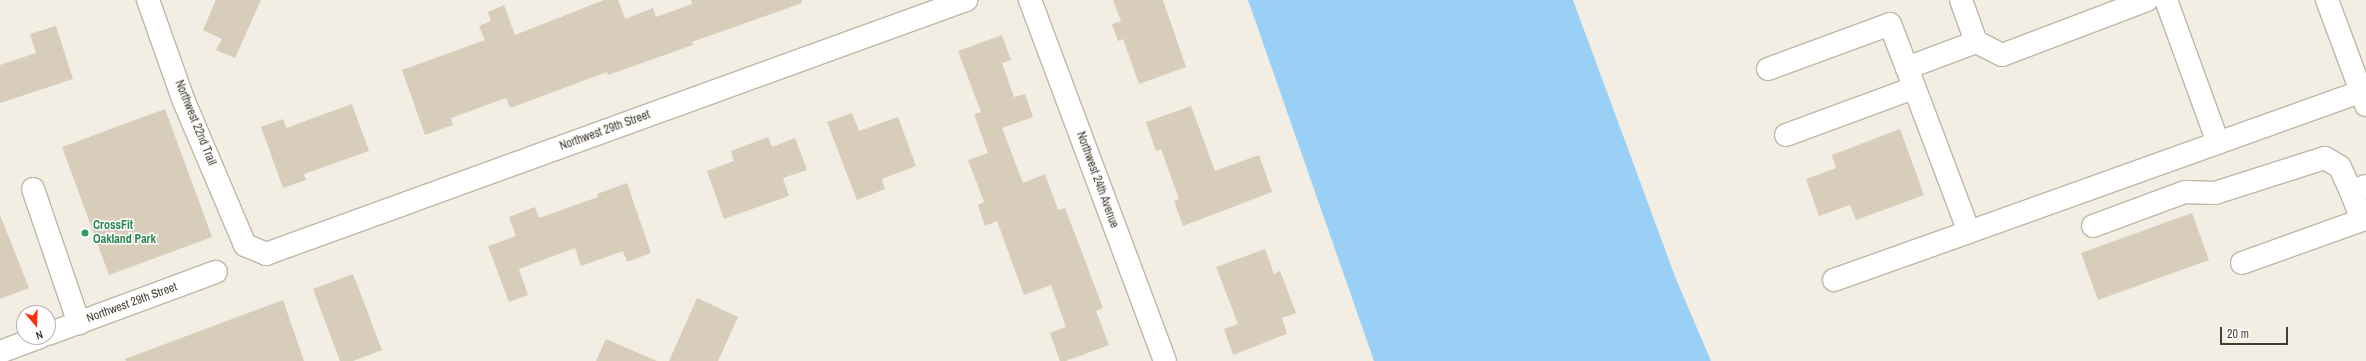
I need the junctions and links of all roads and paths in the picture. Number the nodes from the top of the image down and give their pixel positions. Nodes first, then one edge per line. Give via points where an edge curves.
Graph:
1 (148, 0) edge
2 (966, 0) edge
3 (1030, 0) edge
4 (1961, 0) edge
5 (2147, 0) edge
6 (2166, 0) edge
7 (2327, 0) edge
8 (1976, 42) junction
9 (1907, 68) junction
10 (1768, 69) dead end
11 (1914, 88) junction
12 (2363, 99) edge
13 (1786, 135) dead end
14 (2218, 143) junction
15 (2359, 189) edge
16 (33, 190) dead end
17 (2093, 226) dead end
18 (1969, 232) junction
19 (246, 245) joint
20 (2242, 263) dead end
21 (216, 272) dead end
22 (1834, 280) dead end
23 (80, 323) junction
24 (56, 331) edge
25 (19, 345) edge
26 (0, 352) edge
27 (1165, 361) edge

1 - 19 street, Northwest 22nd Trail via 183,99
2 - 19 street, Northwest 29th Street via 266,254
3 - 27 street, Northwest 24th Avenue
4 - 8 street
5 - 8 street via 2002,55
6 - 14 street
7 - 12 street
8 - 9 street
9 - 10 street via 1890,24
9 - 11 street
11 - 13 street
11 - 18 street
12 - 14 street
14 - 18 street
15 - 17 street via 2340,167 2325,158 2215,193 2185,192
15 - 20 street via 2362,220
16 - 23 street
18 - 22 street
21 - 23 street, Northwest 29th Street
23 - 24 street, Northwest 29th Street
25 - 26 street

